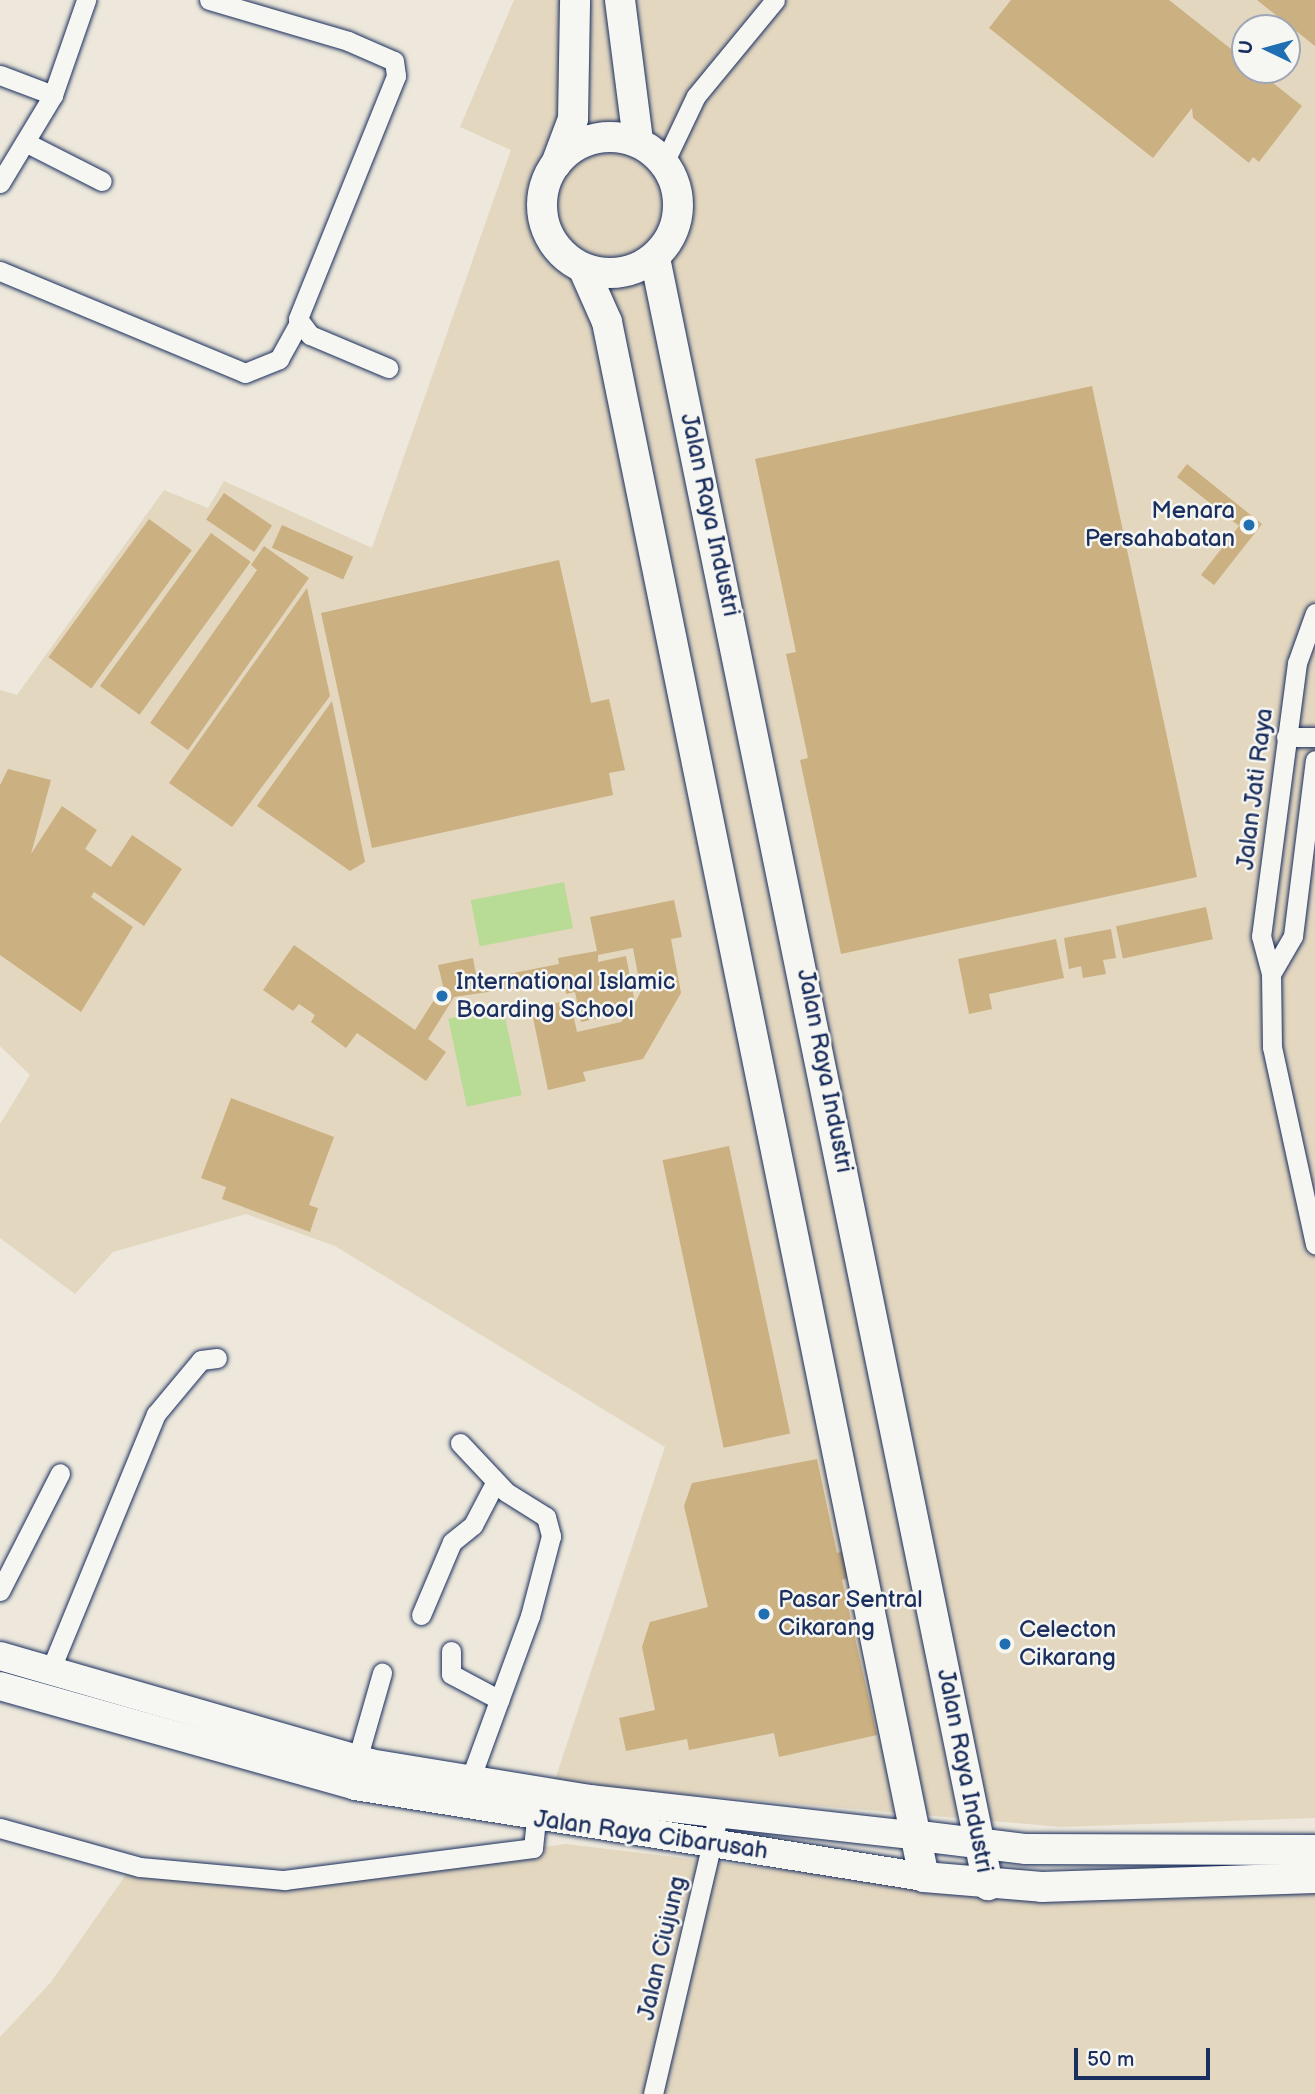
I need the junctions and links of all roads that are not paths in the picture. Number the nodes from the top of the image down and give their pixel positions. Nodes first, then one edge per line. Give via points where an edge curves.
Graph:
1 (86, 0) edge
2 (209, 0) edge
3 (575, 0) edge
4 (620, 0) edge
5 (775, 0) edge
6 (249, 6) edge
7 (0, 75) edge
8 (53, 95) junction
9 (638, 140) junction
10 (25, 142) junction
11 (664, 163) junction
12 (556, 164) junction
13 (102, 181) dead end
14 (0, 183) edge
15 (655, 258) junction
16 (584, 270) junction
17 (0, 271) edge
18 (298, 324) junction
19 (387, 368) dead end
20 (1315, 613) edge
21 (1286, 737) junction
22 (1315, 737) edge
23 (1315, 760) edge
24 (1271, 974) junction
25 (1315, 1244) edge
26 (217, 1358) dead end
27 (460, 1443) dead end
28 (60, 1474) dead end
29 (495, 1483) junction
30 (0, 1591) edge
31 (421, 1615) dead end
32 (451, 1651) dead end
33 (0, 1656) edge
34 (50, 1671) junction
35 (382, 1673) dead end
36 (0, 1686) edge
37 (500, 1700) junction
38 (357, 1760) junction
39 (470, 1780) junction
40 (719, 1812) junction
41 (536, 1818) junction
42 (0, 1828) edge
43 (920, 1836) junction
44 (709, 1844) junction
45 (982, 1845) junction
46 (1315, 1850) edge
47 (924, 1877) junction
48 (1315, 1878) edge
49 (988, 1885) junction
50 (653, 2094) edge

1 - 8 street
2 - 6 street
3 - 12 main road via 573,118
4 - 9 main road
5 - 11 street via 696,96
6 - 18 street via 348,41 394,61 397,69
7 - 8 street
8 - 10 street
9 - 11 main road
9 - 12 main road via 589,140
10 - 13 street
10 - 14 street
11 - 15 main road via 675,181 677,223
12 - 16 main road via 546,182 544,224 552,243
15 - 16 main road via 609,275
15 - 45 main road, Jalan Raya Industri
16 - 43 main road via 607,322
17 - 18 street via 245,373 279,359
18 - 19 street via 310,335
20 - 21 street, Jalan Jati Raya via 1297,663
21 - 22 street
21 - 24 street, Jalan Jati Raya via 1261,936
23 - 24 street via 1293,936
24 - 25 street, Jalan Jati Raya via 1272,1047
26 - 34 street via 201,1360 156,1414
27 - 29 street
28 - 30 street
29 - 31 street via 473,1525 452,1542
29 - 37 street via 546,1517 551,1536
32 - 37 street via 451,1674
33 - 34 street, Jalan Raya Cibarusah
34 - 38 street, Jalan Raya Cibarusah
35 - 38 street
36 - 41 street, Jalan Raya Cibarusah via 331,1780
37 - 39 street
38 - 39 street, Jalan Raya Cibarusah
39 - 40 street, Jalan Raya Cibarusah
40 - 43 street, Jalan Raya Cibarusah
40 - 44 street, Jalan Ciujung
41 - 42 street via 533,1848 284,1880 140,1867
41 - 44 street, Jalan Raya Cibarusah
43 - 45 main road, Jalan Raya Cibarusah
43 - 47 main road
44 - 47 street, Jalan Raya Cibarusah
44 - 50 street, Jalan Ciujung
45 - 46 main road, Jalan Raya Cibarusah
45 - 49 main road, Jalan Raya Industri
47 - 49 main road, Jalan Raya Cibarusah
48 - 49 main road, Jalan Raya Cibarusah

